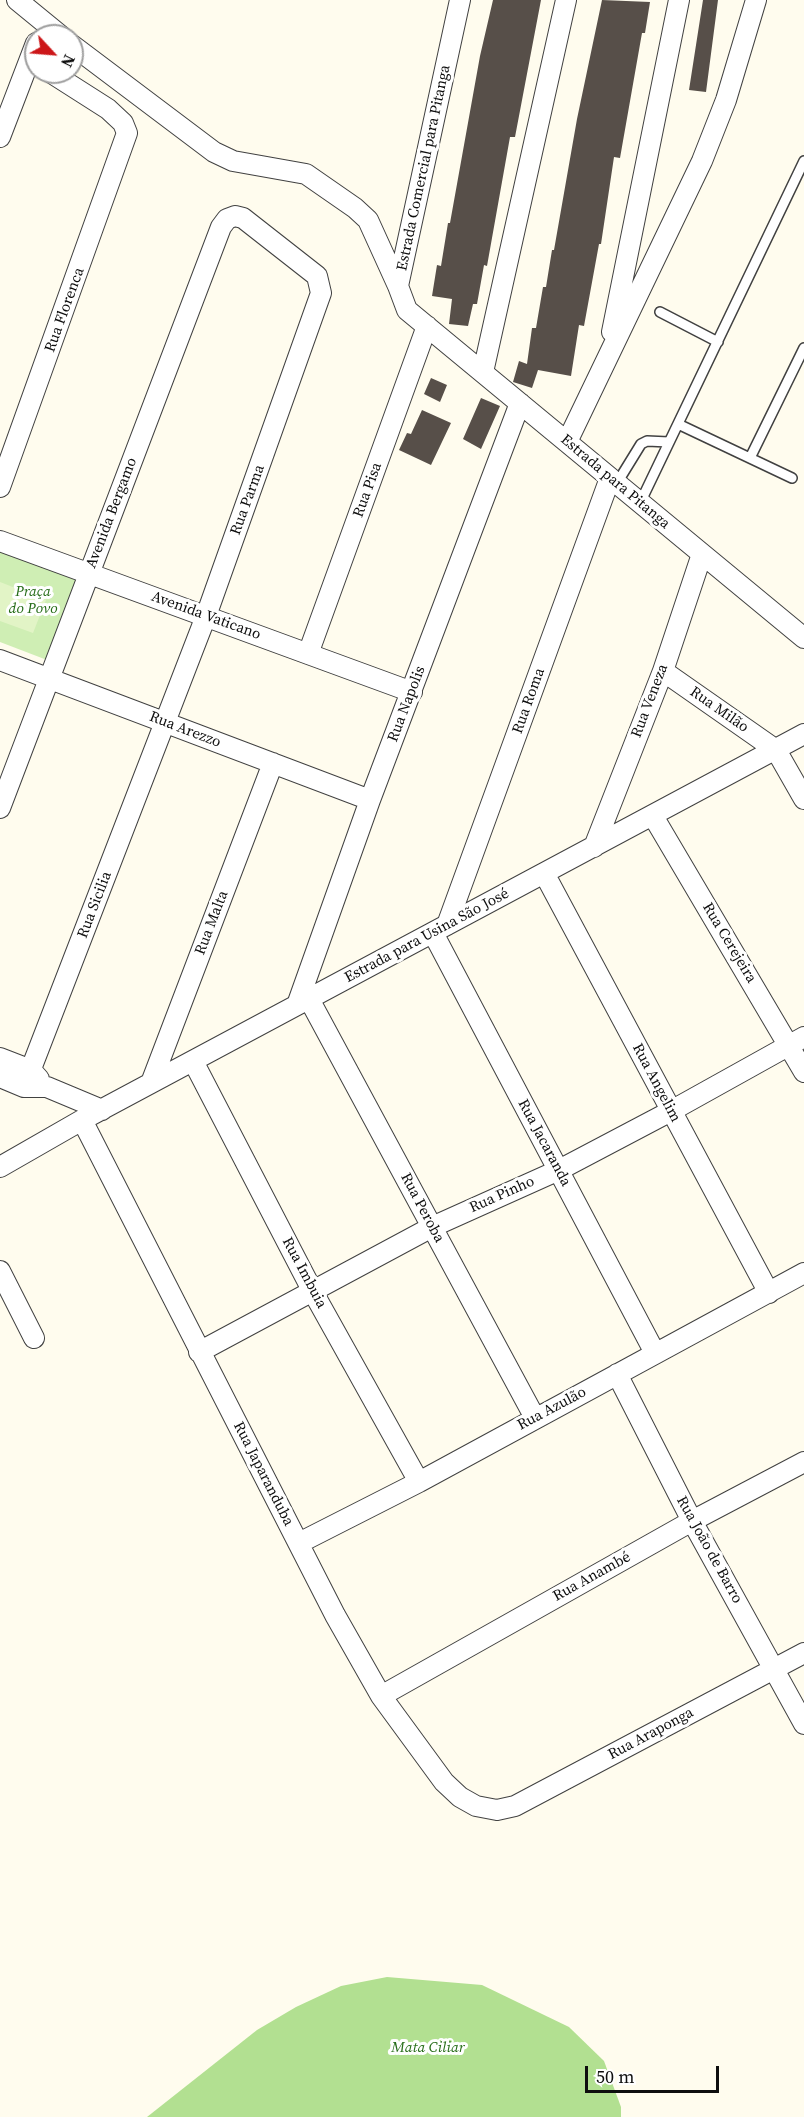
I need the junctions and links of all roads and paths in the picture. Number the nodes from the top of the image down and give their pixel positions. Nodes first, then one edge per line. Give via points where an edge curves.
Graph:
1 (17, 0) edge
2 (460, 0) edge
3 (566, 0) edge
4 (679, 0) edge
5 (756, 0) edge
6 (36, 24) edge
7 (84, 54) edge
8 (24, 79) edge
9 (69, 84) edge
10 (0, 137) edge
11 (804, 161) edge
12 (227, 219) joint
13 (398, 286) junction
14 (660, 312) dead end
15 (427, 326) junction
16 (718, 342) junction
17 (804, 348) edge
18 (606, 360) junction
19 (483, 372) junction
20 (520, 403) junction
21 (678, 424) junction
22 (567, 442) junction
23 (669, 442) junction
24 (750, 458) junction
25 (792, 478) dead end
26 (613, 480) junction
27 (0, 487) edge
28 (640, 503) junction
29 (0, 541) edge
30 (702, 554) junction
31 (89, 574) junction
32 (206, 616) junction
33 (804, 638) edge
34 (308, 654) junction
35 (0, 660) edge
36 (663, 671) junction
37 (50, 679) junction
38 (412, 692) junction
39 (166, 723) junction
40 (804, 735) edge
41 (776, 750) junction
42 (273, 763) junction
43 (804, 799) edge
44 (370, 800) junction
45 (0, 808) edge
46 (652, 816) junction
47 (594, 847) junction
48 (544, 873) junction
49 (440, 929) junction
50 (303, 1002) junction
51 (797, 1041) edge
52 (0, 1058) edge
53 (193, 1061) junction
54 (804, 1072) edge
55 (0, 1077) edge
56 (27, 1078) junction
57 (151, 1083) junction
58 (102, 1110) junction
59 (671, 1112) junction
60 (82, 1119) junction
61 (0, 1167) edge
62 (559, 1170) junction
63 (432, 1227) junction
64 (0, 1271) edge
65 (804, 1273) edge
66 (313, 1292) junction
67 (769, 1293) junction
68 (34, 1338) dead end
69 (199, 1352) junction
70 (654, 1353) junction
71 (617, 1374) junction
72 (535, 1418) junction
73 (804, 1462) edge
74 (419, 1482) junction
75 (692, 1521) junction
76 (298, 1544) junction
77 (804, 1653) edge
78 (774, 1668) junction
79 (381, 1696) junction
80 (804, 1724) edge
81 (497, 1810) joint

1 - 6 street
2 - 13 street, Estrada Comercial para Pitanga
3 - 19 street
4 - 18 street
5 - 18 street via 726,100 702,161
7 - 13 street via 214,152 233,161 306,174 355,208 368,220
8 - 10 street
9 - 27 street, Rua Florenca via 108,109 123,123 127,133
11 - 16 lane
12 - 31 street, Avenida Bergamo
12 - 32 street, Rua Parma via 243,218 317,276 321,285 318,303
13 - 15 street, Estrada Comercial para Pitanga via 407,310
14 - 16 lane
15 - 19 street, Estrada para Pitanga
15 - 34 street, Rua Pisa
16 - 21 lane
17 - 24 lane
18 - 22 street
19 - 20 street, Estrada para Pitanga
20 - 22 street, Estrada para Pitanga
20 - 38 street, Rua Napolis
21 - 23 lane
21 - 24 lane
22 - 26 street, Estrada para Pitanga
23 - 26 lane via 642,444
23 - 28 lane
24 - 25 lane
26 - 28 street, Estrada para Pitanga
26 - 49 street, Rua Roma
28 - 30 street, Estrada para Pitanga
29 - 31 street, Avenida Vaticano
30 - 33 street, Estrada para Pitanga
30 - 36 street, Rua Veneza
31 - 32 street, Avenida Vaticano
31 - 37 street, Avenida Bergamo
32 - 34 street, Avenida Vaticano
32 - 39 street, Rua Parma
34 - 38 street, Avenida Vaticano
35 - 37 street, Rua Arezzo
36 - 41 street, Rua Milão
36 - 47 street, Rua Veneza
37 - 39 street, Rua Arezzo
37 - 45 street, Avenida Bergamo
38 - 44 street, Rua Napolis
39 - 42 street, Rua Arezzo
39 - 56 street, Rua Sicilia
40 - 41 street, Estrada para Usina São José
41 - 43 street
41 - 46 street, Estrada para Usina São José
42 - 44 street, Rua Arezzo
42 - 57 street, Rua Malta
44 - 50 street, Rua Napolis
46 - 47 street, Estrada para Usina São José
46 - 51 street, Rua Cerejeira
47 - 48 street, Estrada para Usina São José
48 - 49 street, Estrada para Usina São José
48 - 59 street, Rua Angelim
49 - 50 street, Estrada para Usina São José
49 - 62 street, Rua Jacaranda
50 - 53 street, Estrada para Usina São José
50 - 63 street, Rua Peroba
51 - 54 street, Rua Cerejeira
51 - 59 street, Rua Pinho
52 - 56 street
53 - 57 street, Estrada para Usina São José
53 - 66 street, Rua Imbuia
55 - 56 street
56 - 58 street
57 - 58 street, Estrada para Usina São José
58 - 60 street
59 - 62 street, Rua Pinho
59 - 67 street, Rua Angelim
60 - 61 street
60 - 69 street, Rua Japaranduba
62 - 63 street, Rua Pinho
62 - 70 street, Rua Jacaranda
63 - 66 street, Rua Pinho
63 - 72 street, Rua Peroba
64 - 68 street
65 - 67 street, Rua Azulão
66 - 69 street, Rua Pinho
66 - 74 street, Rua Imbuia
67 - 70 street, Rua Azulão
69 - 76 street, Rua Japaranduba
70 - 71 street, Rua Azulão
71 - 72 street, Rua Azulão
71 - 75 street, Rua João de Barro
72 - 74 street, Rua Azulão
73 - 75 street, Rua Anambé
74 - 76 street, Rua Azulão
75 - 78 street, Rua João de Barro
75 - 79 street, Rua Anambé
76 - 79 street, Rua Japaranduba
77 - 78 street, Rua Araponga
78 - 80 street, Rua João de Barro
78 - 81 street, Rua Araponga via 515,1806
79 - 81 street, Rua Japaranduba via 444,1782 476,1806

